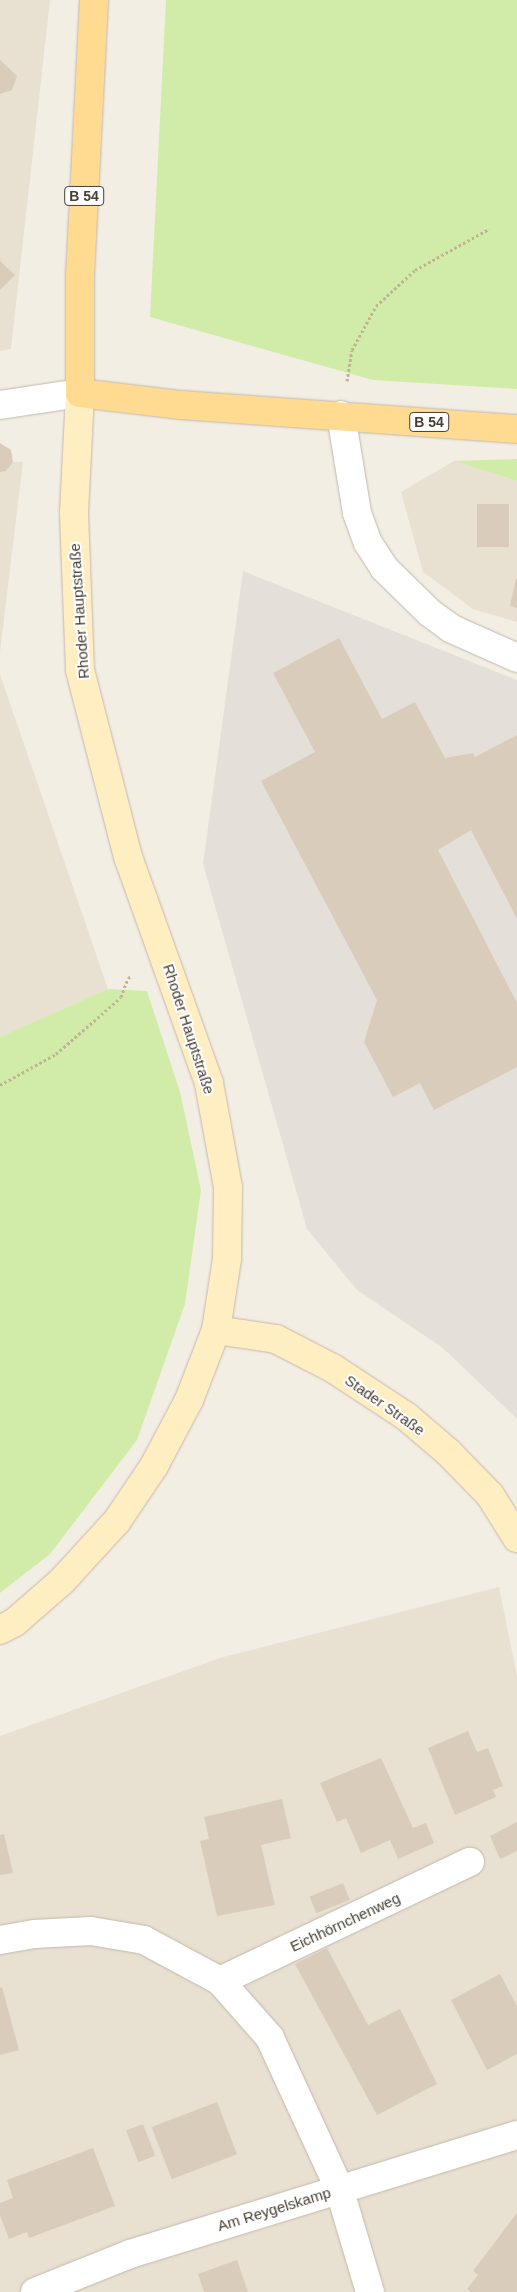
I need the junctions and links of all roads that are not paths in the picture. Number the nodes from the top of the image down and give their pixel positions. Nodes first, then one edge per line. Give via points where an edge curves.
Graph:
1 (94, 0) edge
2 (80, 393) junction
3 (0, 405) edge
4 (341, 415) junction
5 (517, 428) edge
6 (517, 658) edge
7 (216, 1330) junction
8 (517, 1538) edge
9 (0, 1630) edge
10 (470, 1862) dead end
11 (0, 1940) edge
12 (220, 1981) junction
13 (517, 2135) edge
14 (340, 2188) junction
15 (35, 2292) edge
16 (370, 2292) edge

1 - 2 main road, B 54 via 80,275
2 - 3 street
2 - 4 main road, B 54 via 182,406
2 - 7 main road, Rhoder Hauptstraße via 74,513 80,670 128,857 209,1082 228,1187 227,1258
4 - 5 main road, B 54
4 - 6 street via 357,512 368,544 384,568 430,613 452,629
7 - 8 main road, Stader Straße via 276,1339 334,1369 407,1417 448,1452 490,1495
7 - 9 main road, Rhoder Hauptstraße via 190,1400 154,1466 117,1521 62,1580 15,1622
10 - 12 street, Eichhörnchenweg
11 - 12 street via 34,1934 91,1931 144,1940
12 - 14 street via 270,2038
13 - 14 street, Am Reygelskamp
14 - 15 street, Am Reygelskamp via 130,2254
14 - 16 street

